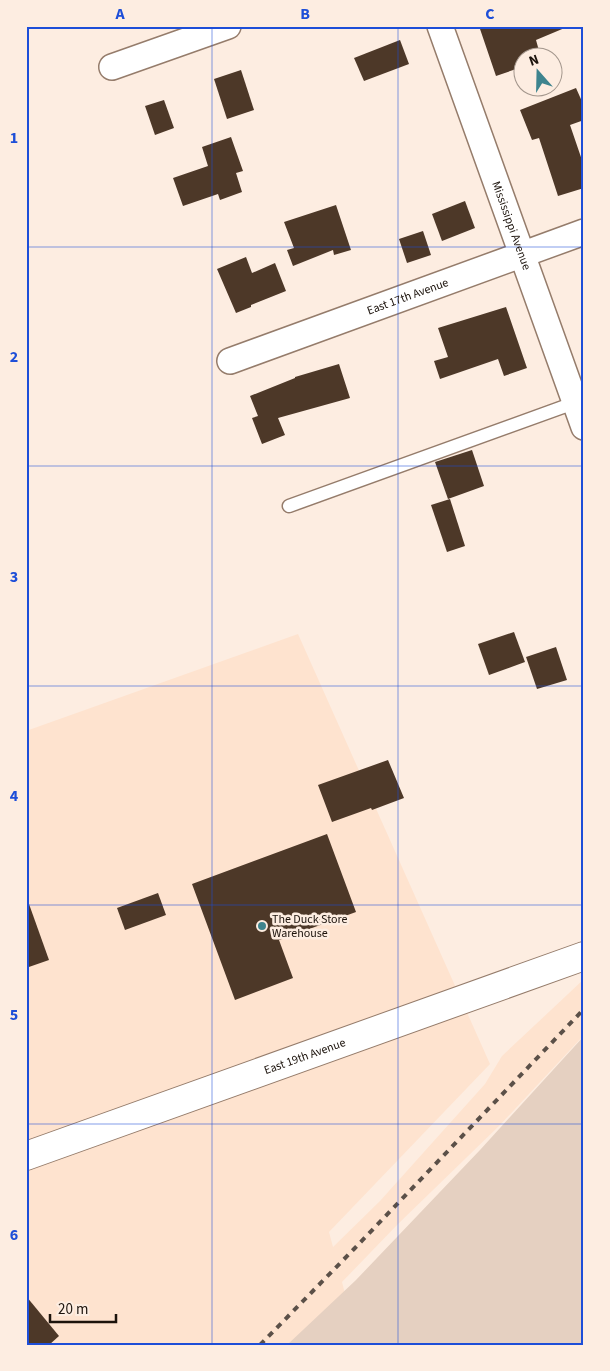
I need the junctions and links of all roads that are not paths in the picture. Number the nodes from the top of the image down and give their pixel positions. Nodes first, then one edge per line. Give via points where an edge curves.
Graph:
1 (228, 26) edge
2 (440, 26) edge
3 (112, 67) dead end
4 (584, 232) edge
5 (521, 254) junction
6 (230, 361) dead end
7 (574, 403) junction
8 (584, 427) edge
9 (289, 506) dead end
10 (584, 956) edge
11 (26, 1156) edge

1 - 3 street
2 - 5 street, Mississippi Avenue
4 - 5 street, East 17th Avenue
5 - 6 street, East 17th Avenue
5 - 7 street, Mississippi Avenue
7 - 8 street, Mississippi Avenue
7 - 9 lane
10 - 11 street, East 19th Avenue

